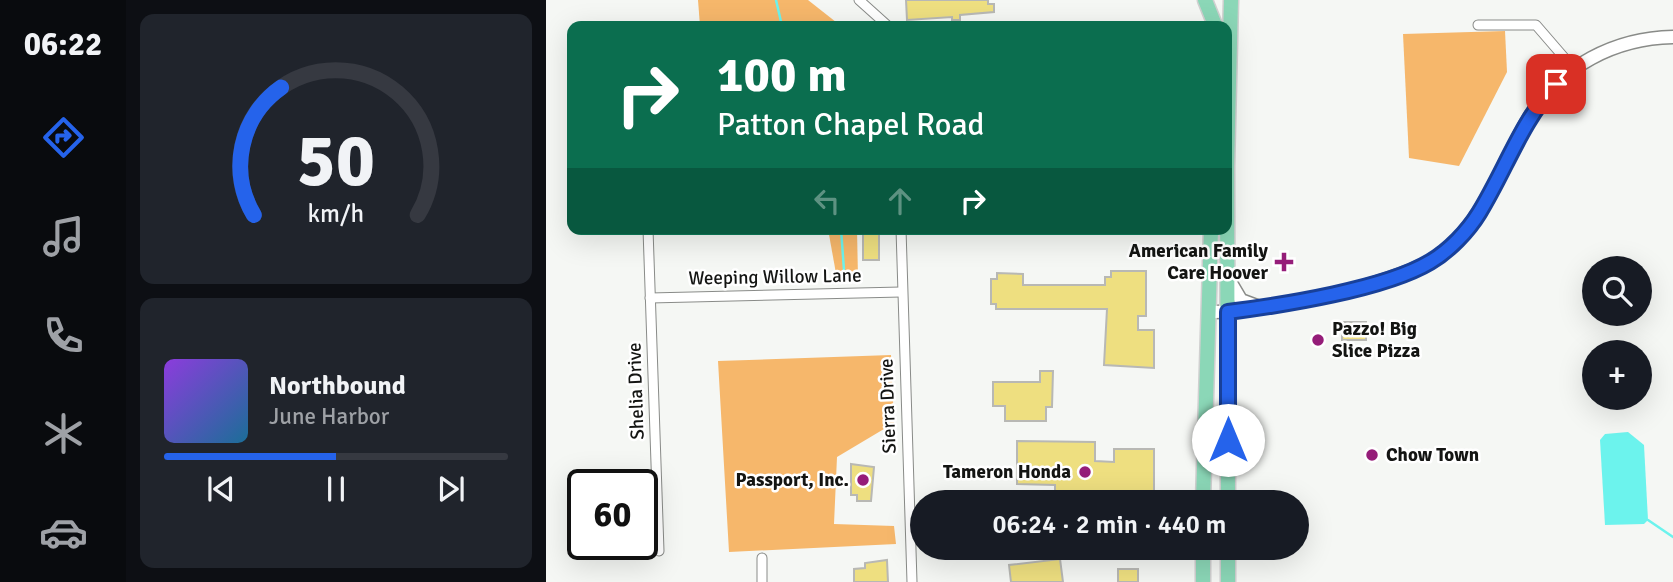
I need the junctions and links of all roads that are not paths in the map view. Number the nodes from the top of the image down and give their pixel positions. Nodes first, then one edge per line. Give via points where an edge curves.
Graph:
1 (859, 0) edge
2 (1205, 0) edge
3 (1216, 0) edge
4 (1231, 0) edge
5 (882, 21) edge
6 (1213, 21) edge
7 (1215, 21) edge
8 (1230, 21) edge
9 (1478, 25) dead end
10 (1673, 37) edge
11 (1574, 69) junction
12 (648, 235) edge
13 (901, 235) edge
14 (1211, 235) edge
15 (1228, 235) edge
16 (1228, 278) junction
17 (901, 292) junction
18 (650, 298) junction
19 (1261, 308) junction
20 (1210, 312) junction
21 (1228, 312) junction
22 (1203, 490) edge
23 (1228, 490) edge
24 (659, 551) dead end
25 (762, 558) dead end
26 (1203, 560) edge
27 (1228, 560) edge
28 (762, 582) edge
29 (912, 582) edge
30 (1203, 582) edge
31 (1228, 582) edge

1 - 5 street
2 - 6 main road
3 - 7 main road
4 - 8 main road
9 - 11 street via 1535,25
10 - 11 street via 1622,44
11 - 19 street via 1542,99 1478,215 1445,251 1393,278
12 - 18 street, Shelia Drive
13 - 17 street, Sierra Drive
14 - 20 main road
15 - 16 main road
16 - 19 street via 1241,300
16 - 21 main road
17 - 18 street, Weeping Willow Lane
17 - 29 street, Sierra Drive
18 - 24 street, Shelia Drive
19 - 21 street
20 - 21 street
20 - 22 main road
21 - 23 main road
25 - 28 street
26 - 30 main road
27 - 31 main road

